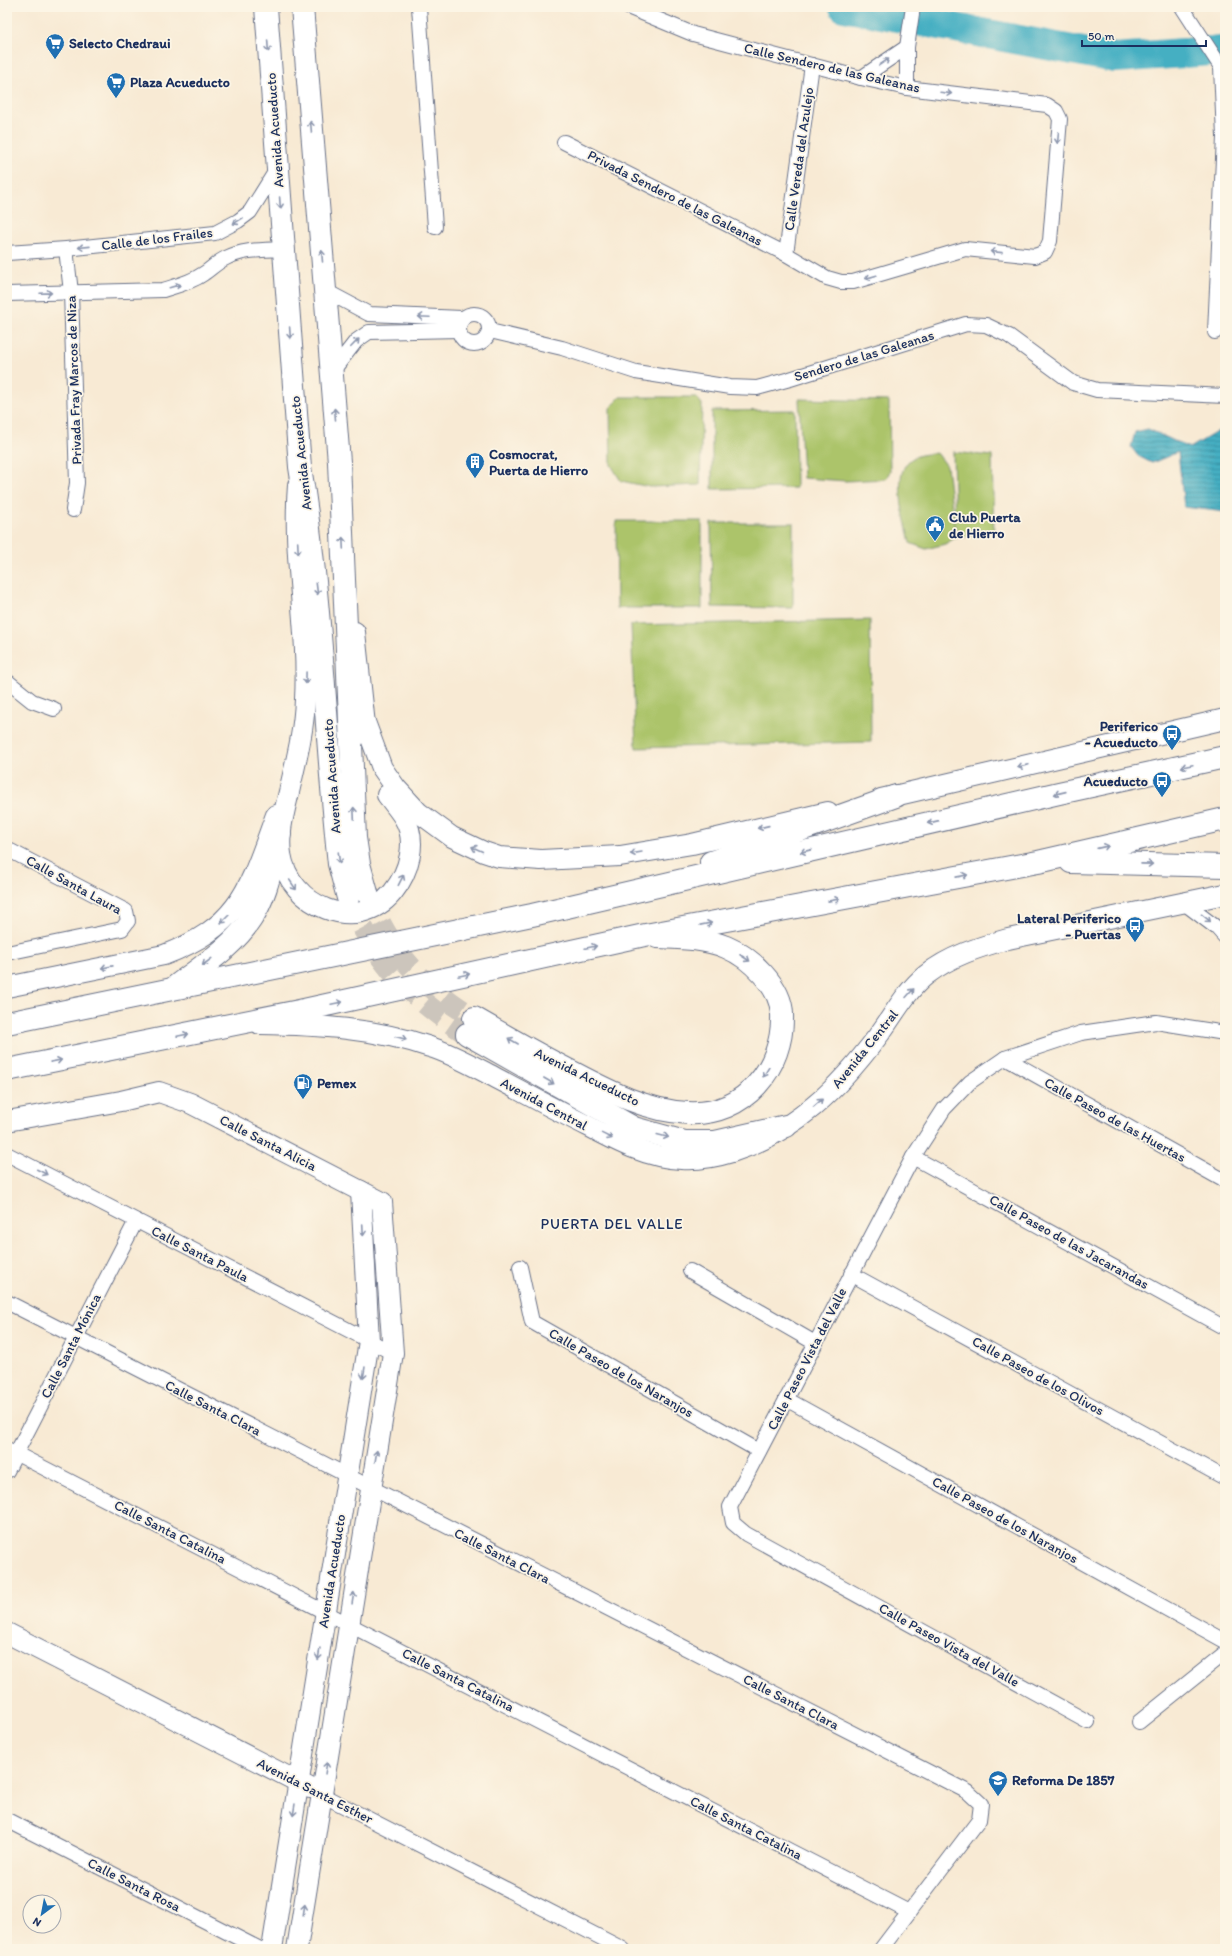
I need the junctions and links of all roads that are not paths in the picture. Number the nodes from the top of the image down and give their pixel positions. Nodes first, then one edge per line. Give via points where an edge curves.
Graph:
1 (266, 7) edge
2 (302, 7) edge
3 (419, 7) edge
4 (628, 7) edge
5 (1182, 7) edge
6 (913, 8) edge
7 (645, 11) edge
8 (907, 47) junction
9 (812, 64) junction
10 (1220, 65) edge
11 (861, 78) junction
12 (907, 88) junction
13 (1225, 137) edge
14 (564, 142) dead end
15 (277, 168) junction
16 (435, 227) dead end
17 (66, 249) junction
18 (283, 249) junction
19 (7, 253) edge
20 (786, 254) junction
21 (324, 290) junction
22 (71, 292) junction
23 (7, 294) edge
24 (368, 314) junction
25 (461, 324) junction
26 (490, 331) junction
27 (369, 332) junction
28 (1215, 332) dead end
29 (331, 373) junction
30 (1225, 396) edge
31 (300, 467) junction
32 (72, 510) dead end
33 (343, 582) junction
34 (7, 682) edge
35 (54, 709) dead end
36 (1225, 720) edge
37 (365, 722) junction
38 (298, 752) junction
39 (1225, 757) edge
40 (896, 796) junction
41 (1225, 819) edge
42 (280, 834) junction
43 (7, 849) edge
44 (1038, 862) junction
45 (1225, 866) edge
46 (626, 893) junction
47 (1225, 894) edge
48 (1184, 903) junction
49 (640, 936) junction
50 (1225, 937) edge
51 (7, 953) edge
52 (7, 987) edge
53 (172, 989) junction
54 (7, 1023) edge
55 (236, 1024) junction
56 (1225, 1033) edge
57 (1005, 1058) junction
58 (10, 1071) edge
59 (7, 1121) edge
60 (786, 1126) junction
61 (7, 1154) edge
62 (913, 1157) junction
63 (1225, 1181) edge
64 (360, 1191) junction
65 (382, 1202) joint
66 (136, 1221) junction
67 (520, 1267) dead end
68 (690, 1271) dead end
69 (851, 1274) junction
70 (7, 1302) edge
71 (1225, 1328) edge
72 (75, 1337) junction
73 (369, 1340) junction
74 (815, 1344) junction
75 (393, 1353) junction
76 (786, 1399) junction
77 (12, 1451) edge
78 (759, 1451) junction
79 (7, 1471) edge
80 (347, 1477) junction
81 (1225, 1478) edge
82 (371, 1489) junction
83 (326, 1612) junction
84 (349, 1624) junction
85 (7, 1633) edge
86 (1225, 1641) edge
87 (1225, 1653) edge
88 (1088, 1722) dead end
89 (1139, 1722) dead end
90 (298, 1783) junction
91 (322, 1795) junction
92 (7, 1820) edge
93 (909, 1912) junction
94 (260, 1949) edge
95 (272, 1949) edge
96 (297, 1949) edge
97 (623, 1949) edge
98 (881, 1949) edge

1 -> 15 main road, Avenida Acueducto
21 -> 2 main road, Avenida Acueducto
3 - 16 street
4 - 7 street, Calle Sendero de las Galeanas
5 - 10 street
6 - 8 street
7 - 9 street, Calle Sendero de las Galeanas via 693,34
11 -> 8 street
8 - 12 street
9 - 11 street, Calle Sendero de las Galeanas
9 - 20 street, Calle Vereda del Azulejo
10 - 13 street
11 - 12 street, Calle Sendero de las Galeanas
12 -> 20 street, Calle Sendero de las Galeanas via 1047,105 1056,110 1060,119 1050,241 1045,252 1035,256 965,249 853,282 827,278
13 - 28 street
14 - 20 street, Privada Sendero de las Galeanas
15 -> 17 street, Calle de los Frailes via 250,212 215,233
15 -> 18 main road, Avenida Acueducto
17 - 19 street, Calle de los Frailes
17 - 22 street, Privada Fray Marcos de Niza
22 -> 18 street, Calle de los Frailes via 163,290 184,284 226,257 249,251
18 -> 31 main road, Avenida Acueducto
21 - 24 street
21 - 29 main road, Avenida Acueducto
23 -> 22 street, Calle de los Frailes
22 - 32 street, Privada Fray Marcos de Niza via 77,483
25 -> 24 street
24 - 27 street
25 - 26 street via 467,314 479,314 488,320
25 - 26 street via 464,340 474,344 484,341
25 - 27 street
26 - 30 street, Sendero de las Galeanas via 562,348 636,372 730,387 757,388 966,324 986,325 1009,336 1073,382 1097,390
29 -> 27 street via 356,341
33 -> 29 main road, Avenida Acueducto via 339,462
31 -> 33 main road, Avenida Acueducto via 318,600 339,864 357,895 358,864
31 -> 38 main road via 296,512 306,666 303,727
33 - 37 main road via 351,599
34 - 35 street via 32,701
36 -> 40 main road
40 -> 37 main road via 692,844 620,856 514,859 468,846 418,812 382,768
42 -> 37 main road via 281,855 290,880 297,890 321,908 336,912 363,911 383,901 398,886 408,862 410,834 405,819 376,778 368,748
38 - 42 main road
38 -> 52 main road via 248,888 237,906 207,935 164,955
39 -> 46 main road
40 - 46 main road
44 -> 41 main road
42 -> 53 main road via 266,886 252,918 220,952
43 - 51 street, Calle Santa Laura via 126,912 128,921 122,930
44 -> 45 main road
49 -> 44 main road
46 - 53 main road via 532,915
47 - 48 main road, Avenida Central
48 -> 50 street
60 -> 48 main road, Avenida Central via 817,1105 848,1075 906,996 925,976 946,962 975,948 1008,939
55 -> 49 main road
49 -> 60 main road, Avenida Acueducto via 695,939 726,947 748,959 762,972 775,992 782,1012 774,1058 750,1093 731,1105 709,1112 688,1113 644,1104 470,1026 634,1128 685,1142 715,1142
53 - 54 main road
58 -> 55 main road
55 -> 60 main road, Avenida Central via 314,1025 399,1037 463,1061 608,1137 645,1152 680,1159 706,1158 731,1152
56 - 57 street, Calle Paseo Vista del Valle via 1156,1022 1081,1033
57 - 62 street, Calle Paseo Vista del Valle via 970,1082 944,1109
57 - 63 street, Calle Paseo de las Huertas
59 - 64 main road, Calle Santa Alicia via 159,1092 180,1098
61 -> 66 street, Calle Santa Paula
62 - 69 street, Calle Paseo Vista del Valle
62 - 71 street, Calle Paseo de las Jacarandas
64 - 65 main road, Calle Santa Alicia
64 -> 73 main road, Avenida Acueducto
65 - 75 main road, Avenida Acueducto
66 - 72 street, Calle Santa Mónica
66 - 73 street, Calle Santa Paula
67 - 78 street, Calle Paseo de los Naranjos via 532,1322
68 - 74 street
69 - 74 street, Calle Paseo Vista del Valle
69 - 81 street, Calle Paseo de los Olivos
70 - 72 street, Calle Santa Clara
72 - 77 street, Calle Santa Mónica
72 - 80 street, Calle Santa Clara
73 - 75 street, Calle Santa Paula
73 -> 80 main road, Avenida Acueducto
74 - 76 street, Calle Paseo Vista del Valle
82 -> 75 main road, Avenida Acueducto
76 - 78 street, Calle Paseo Vista del Valle
76 - 86 street, Calle Paseo de los Naranjos
77 - 79 street, Calle Santa Mónica
77 - 83 street, Calle Santa Catalina
78 - 88 street, Calle Paseo Vista del Valle via 730,1507 733,1523 746,1534
80 - 82 street, Calle Santa Clara
80 - 83 main road, Avenida Acueducto
84 -> 82 main road, Avenida Acueducto
82 - 93 street, Calle Santa Clara via 968,1792 981,1804 979,1820
83 - 84 street, Calle Santa Catalina
83 -> 90 main road, Avenida Acueducto
91 -> 84 main road, Avenida Acueducto
84 - 93 street, Calle Santa Catalina
85 - 90 main road, Avenida Santa Esther
87 - 89 street
90 - 91 main road, Avenida Santa Esther
90 -> 95 main road, Avenida Acueducto
96 -> 91 main road, Avenida Acueducto
91 - 97 street, Avenida Santa Esther
92 - 94 street, Calle Santa Rosa
93 - 98 street

